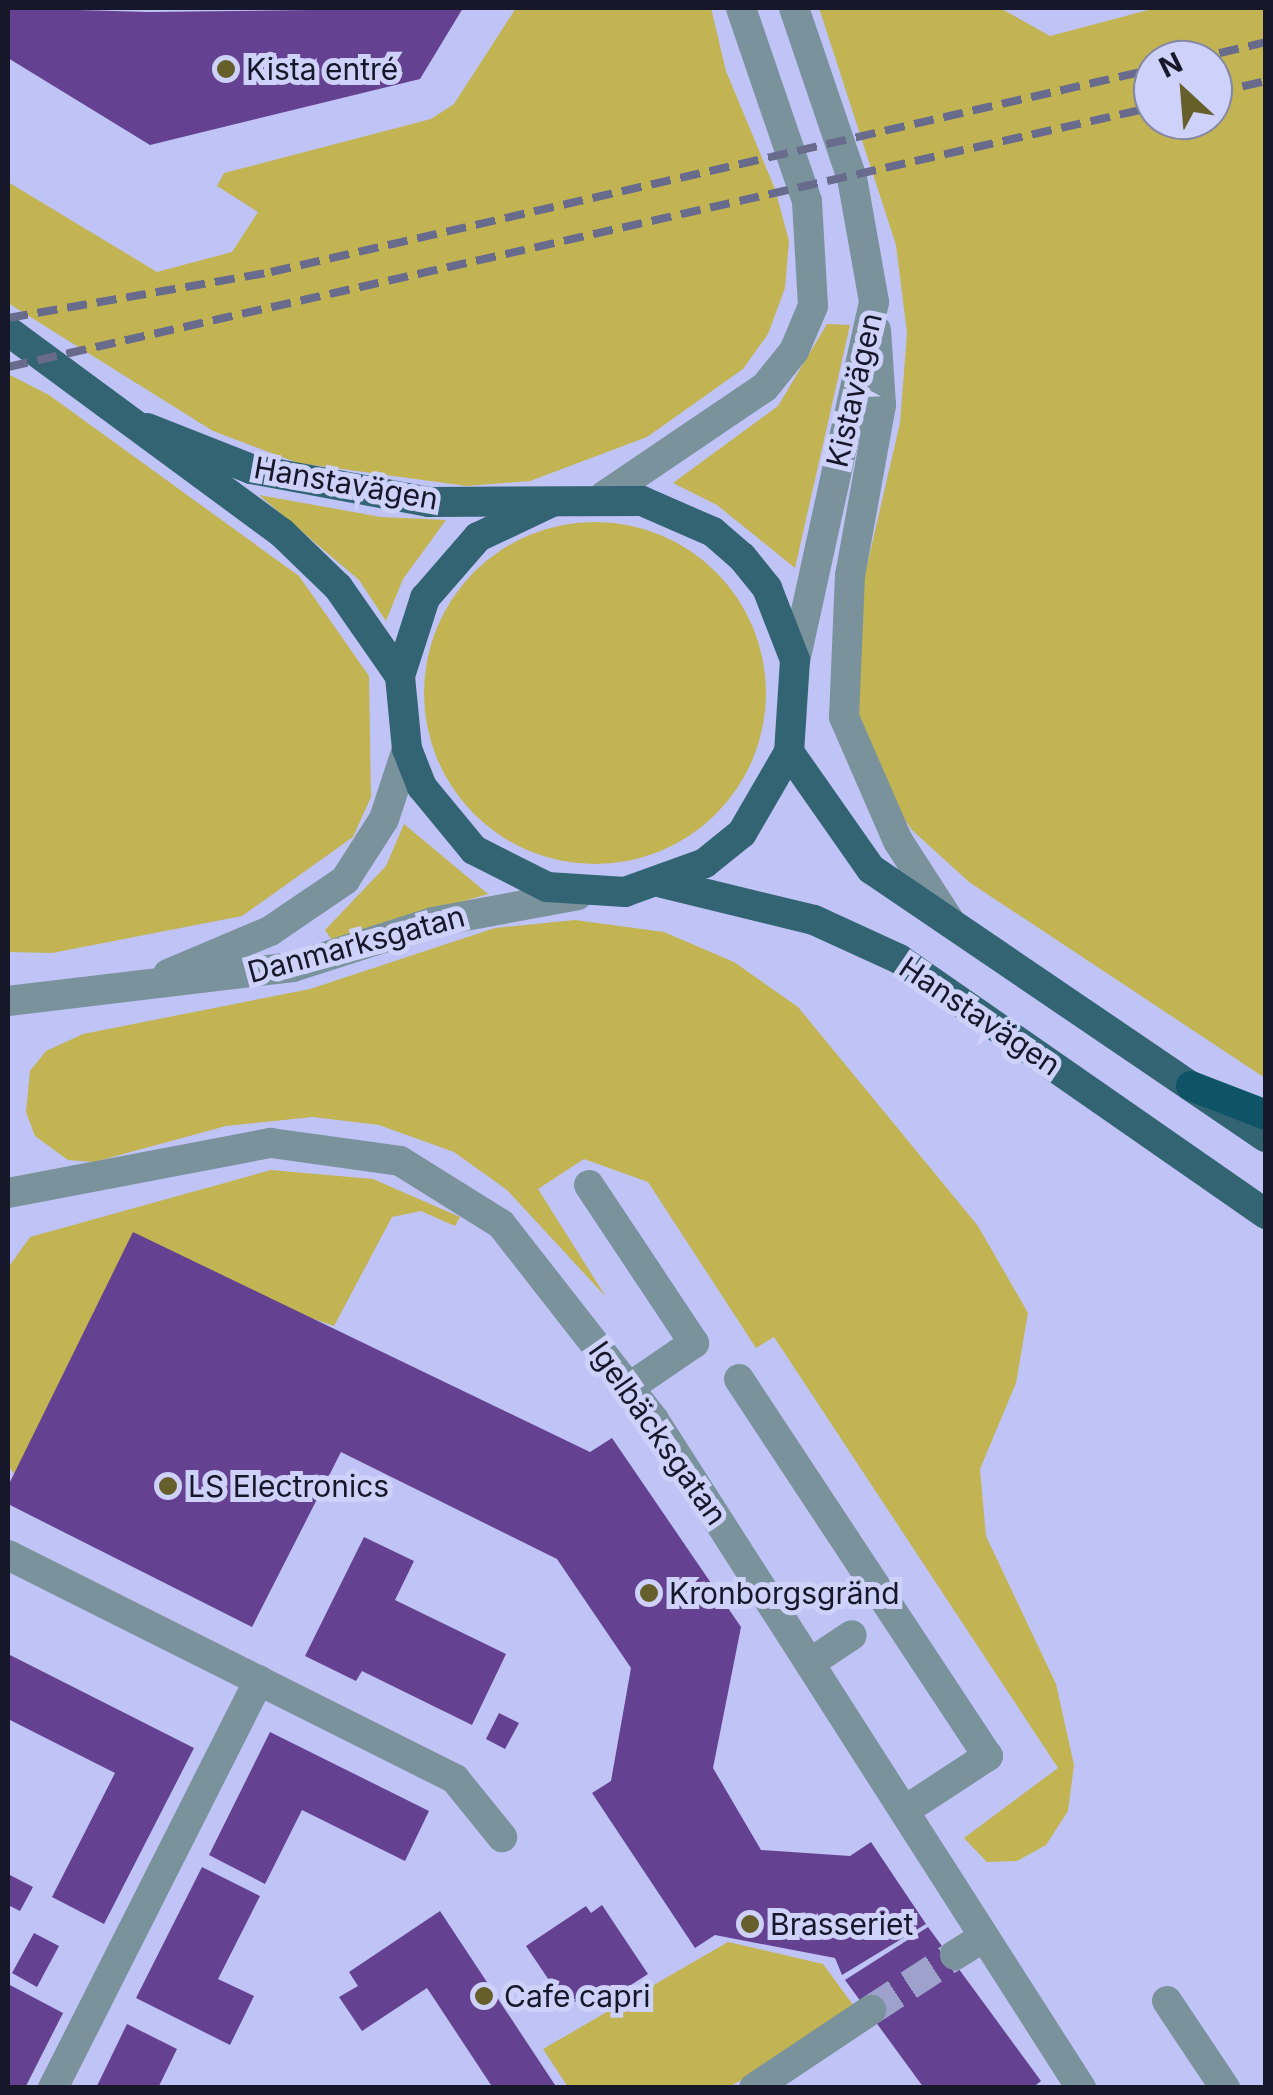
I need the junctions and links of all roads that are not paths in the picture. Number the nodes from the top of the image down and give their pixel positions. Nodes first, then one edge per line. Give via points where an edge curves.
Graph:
1 (741, 8) edge
2 (794, 8) edge
3 (874, 302) junction
4 (8, 331) edge
5 (146, 428) junction
6 (604, 496) junction
7 (552, 502) junction
8 (795, 660) junction
9 (400, 676) junction
10 (407, 749) junction
11 (789, 752) junction
12 (662, 884) junction
13 (588, 894) junction
14 (952, 924) junction
15 (124, 992) junction
16 (8, 1002) edge
17 (1191, 1086) junction
18 (1266, 1115) edge
19 (1266, 1137) edge
20 (588, 1185) dead end
21 (8, 1193) edge
22 (1266, 1214) edge
23 (739, 1379) dead end
24 (631, 1386) junction
25 (8, 1555) edge
26 (852, 1636) dead end
27 (810, 1663) junction
28 (258, 1680) junction
29 (904, 1811) junction
30 (502, 1838) dead end
31 (984, 1936) junction
32 (955, 1955) tunnel mouth
33 (1167, 2002) dead end
34 (871, 2010) tunnel mouth
35 (53, 2088) edge
36 (754, 2088) edge
37 (1081, 2088) edge
38 (1225, 2088) edge

1 - 6 street, Kistavägen via 807,200 814,306 766,388
2 - 3 street, Kistavägen via 857,197
3 - 8 street, Kistavägen
3 - 14 street via 881,406 850,575 844,717 898,841
4 - 5 main road, Hanstavägen
5 - 7 main road, Hanstavägen via 250,469 355,491 429,502
5 - 9 main road, Hanstavägen via 338,586
6 - 7 main road, Hanstavägen
6 - 8 main road, Hanstavägen via 642,500 713,532 767,588
7 - 9 main road, Hanstavägen via 490,530 448,565 425,598
8 - 11 main road, Hanstavägen
9 - 10 main road, Hanstavägen
10 - 13 main road, Hanstavägen via 422,787 474,850 534,882
10 - 15 street, Danmarksgatan via 368,850 324,898 270,931
11 - 12 main road, Hanstavägen via 742,834
11 - 14 main road, Hanstavägen via 872,869
12 - 13 main road, Hanstavägen
12 - 22 main road, Hanstavägen via 814,920 899,958
13 - 15 street, Danmarksgatan via 433,922 293,966
14 - 17 main road, Hanstavägen
15 - 16 street, Danmarksgatan
17 - 18 highway
17 - 19 main road, Hanstavägen
20 - 24 street via 694,1344
21 - 24 street, Igelbäcksgatan via 271,1143 400,1162 501,1224
23 - 29 street via 988,1756
24 - 27 street, Igelbäcksgatan
25 - 28 street
26 - 27 street
27 - 29 street, Igelbäcksgatan
28 - 30 street via 455,1779
28 - 35 street
29 - 31 street, Igelbäcksgatan
31 - 32 street
31 - 37 street, Igelbäcksgatan
33 - 38 street
34 - 36 street

